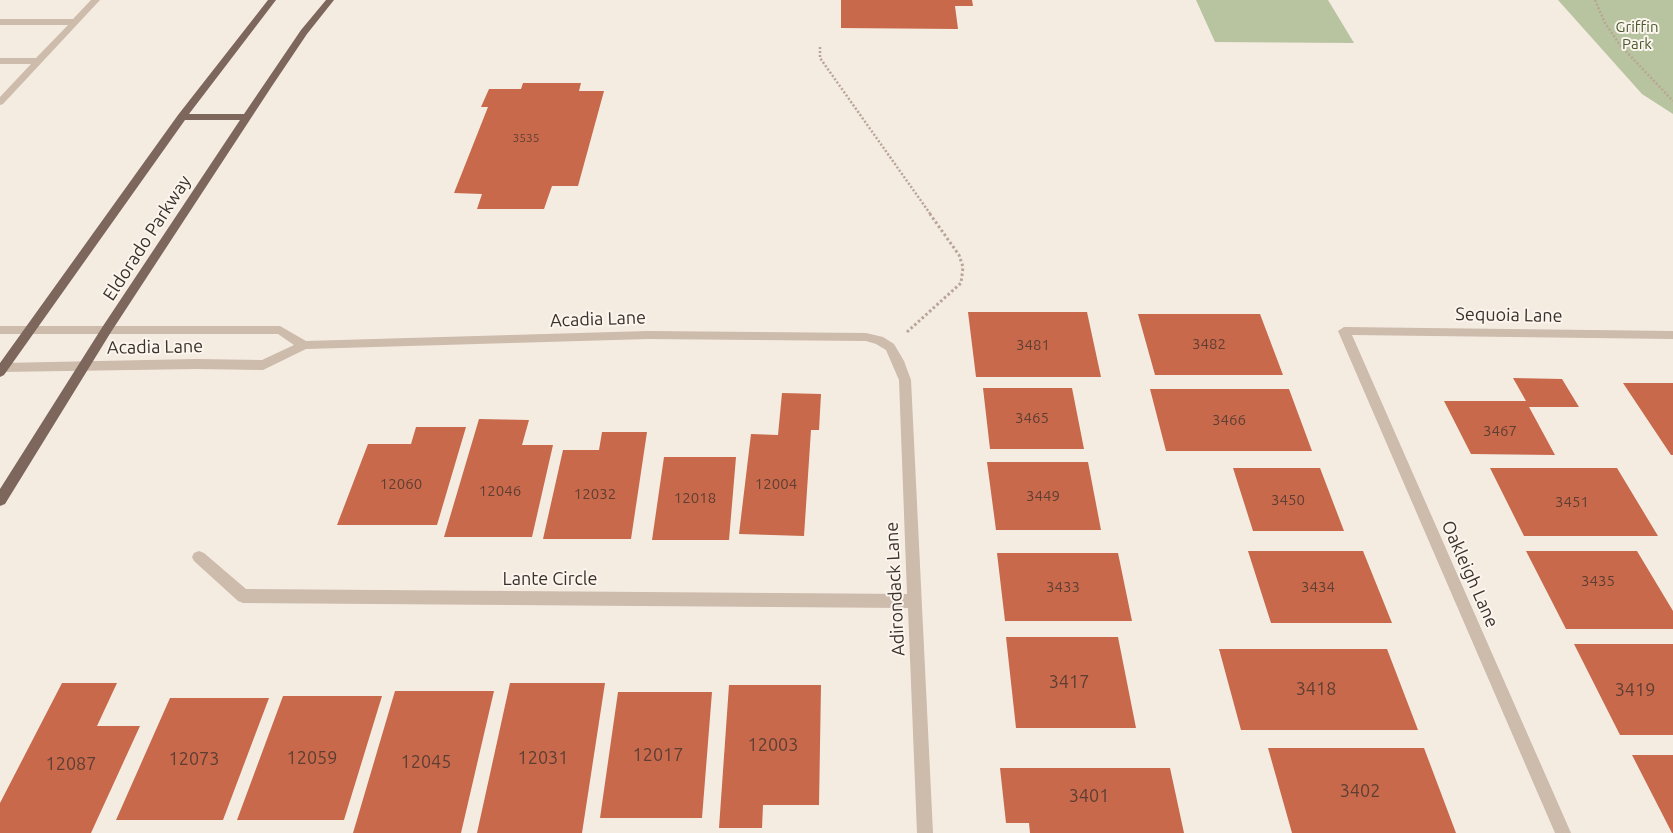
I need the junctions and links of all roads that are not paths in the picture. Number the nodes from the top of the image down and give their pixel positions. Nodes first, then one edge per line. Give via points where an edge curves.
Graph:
1 (96, 0) edge
2 (272, 0) edge
3 (330, 0) edge
4 (0, 22) edge
5 (75, 22) junction
6 (0, 60) edge
7 (39, 61) junction
8 (0, 102) edge
9 (181, 117) junction
10 (247, 117) junction
11 (107, 329) junction
12 (0, 330) edge
13 (30, 330) junction
14 (1344, 331) joint
15 (1673, 335) edge
16 (304, 345) junction
17 (890, 347) joint
18 (84, 365) junction
19 (1, 369) edge
20 (0, 500) edge
21 (199, 557) dead end
22 (914, 600) junction
23 (926, 833) edge
24 (1563, 833) edge

1 - 5 street
2 - 9 main road
3 - 10 main road, Eldorado Parkway via 304,32
4 - 5 street
5 - 7 street
6 - 7 street
7 - 8 street
9 - 10 main road
9 - 13 main road
10 - 11 main road, Eldorado Parkway
11 - 13 street, Acadia Lane
11 - 16 street, Acadia Lane via 280,330
11 - 18 main road, Eldorado Parkway
12 - 13 street, Acadia Lane
13 - 19 main road
14 - 15 street, Sequoia Lane
14 - 24 street, Oakleigh Lane
16 - 17 street, Acadia Lane via 648,335 866,337
16 - 18 street, Acadia Lane via 262,365
17 - 22 street, Adirondack Lane via 905,380
18 - 19 street, Acadia Lane
18 - 20 main road, Eldorado Parkway
21 - 22 street, Lante Circle via 243,596
22 - 23 street, Adirondack Lane

